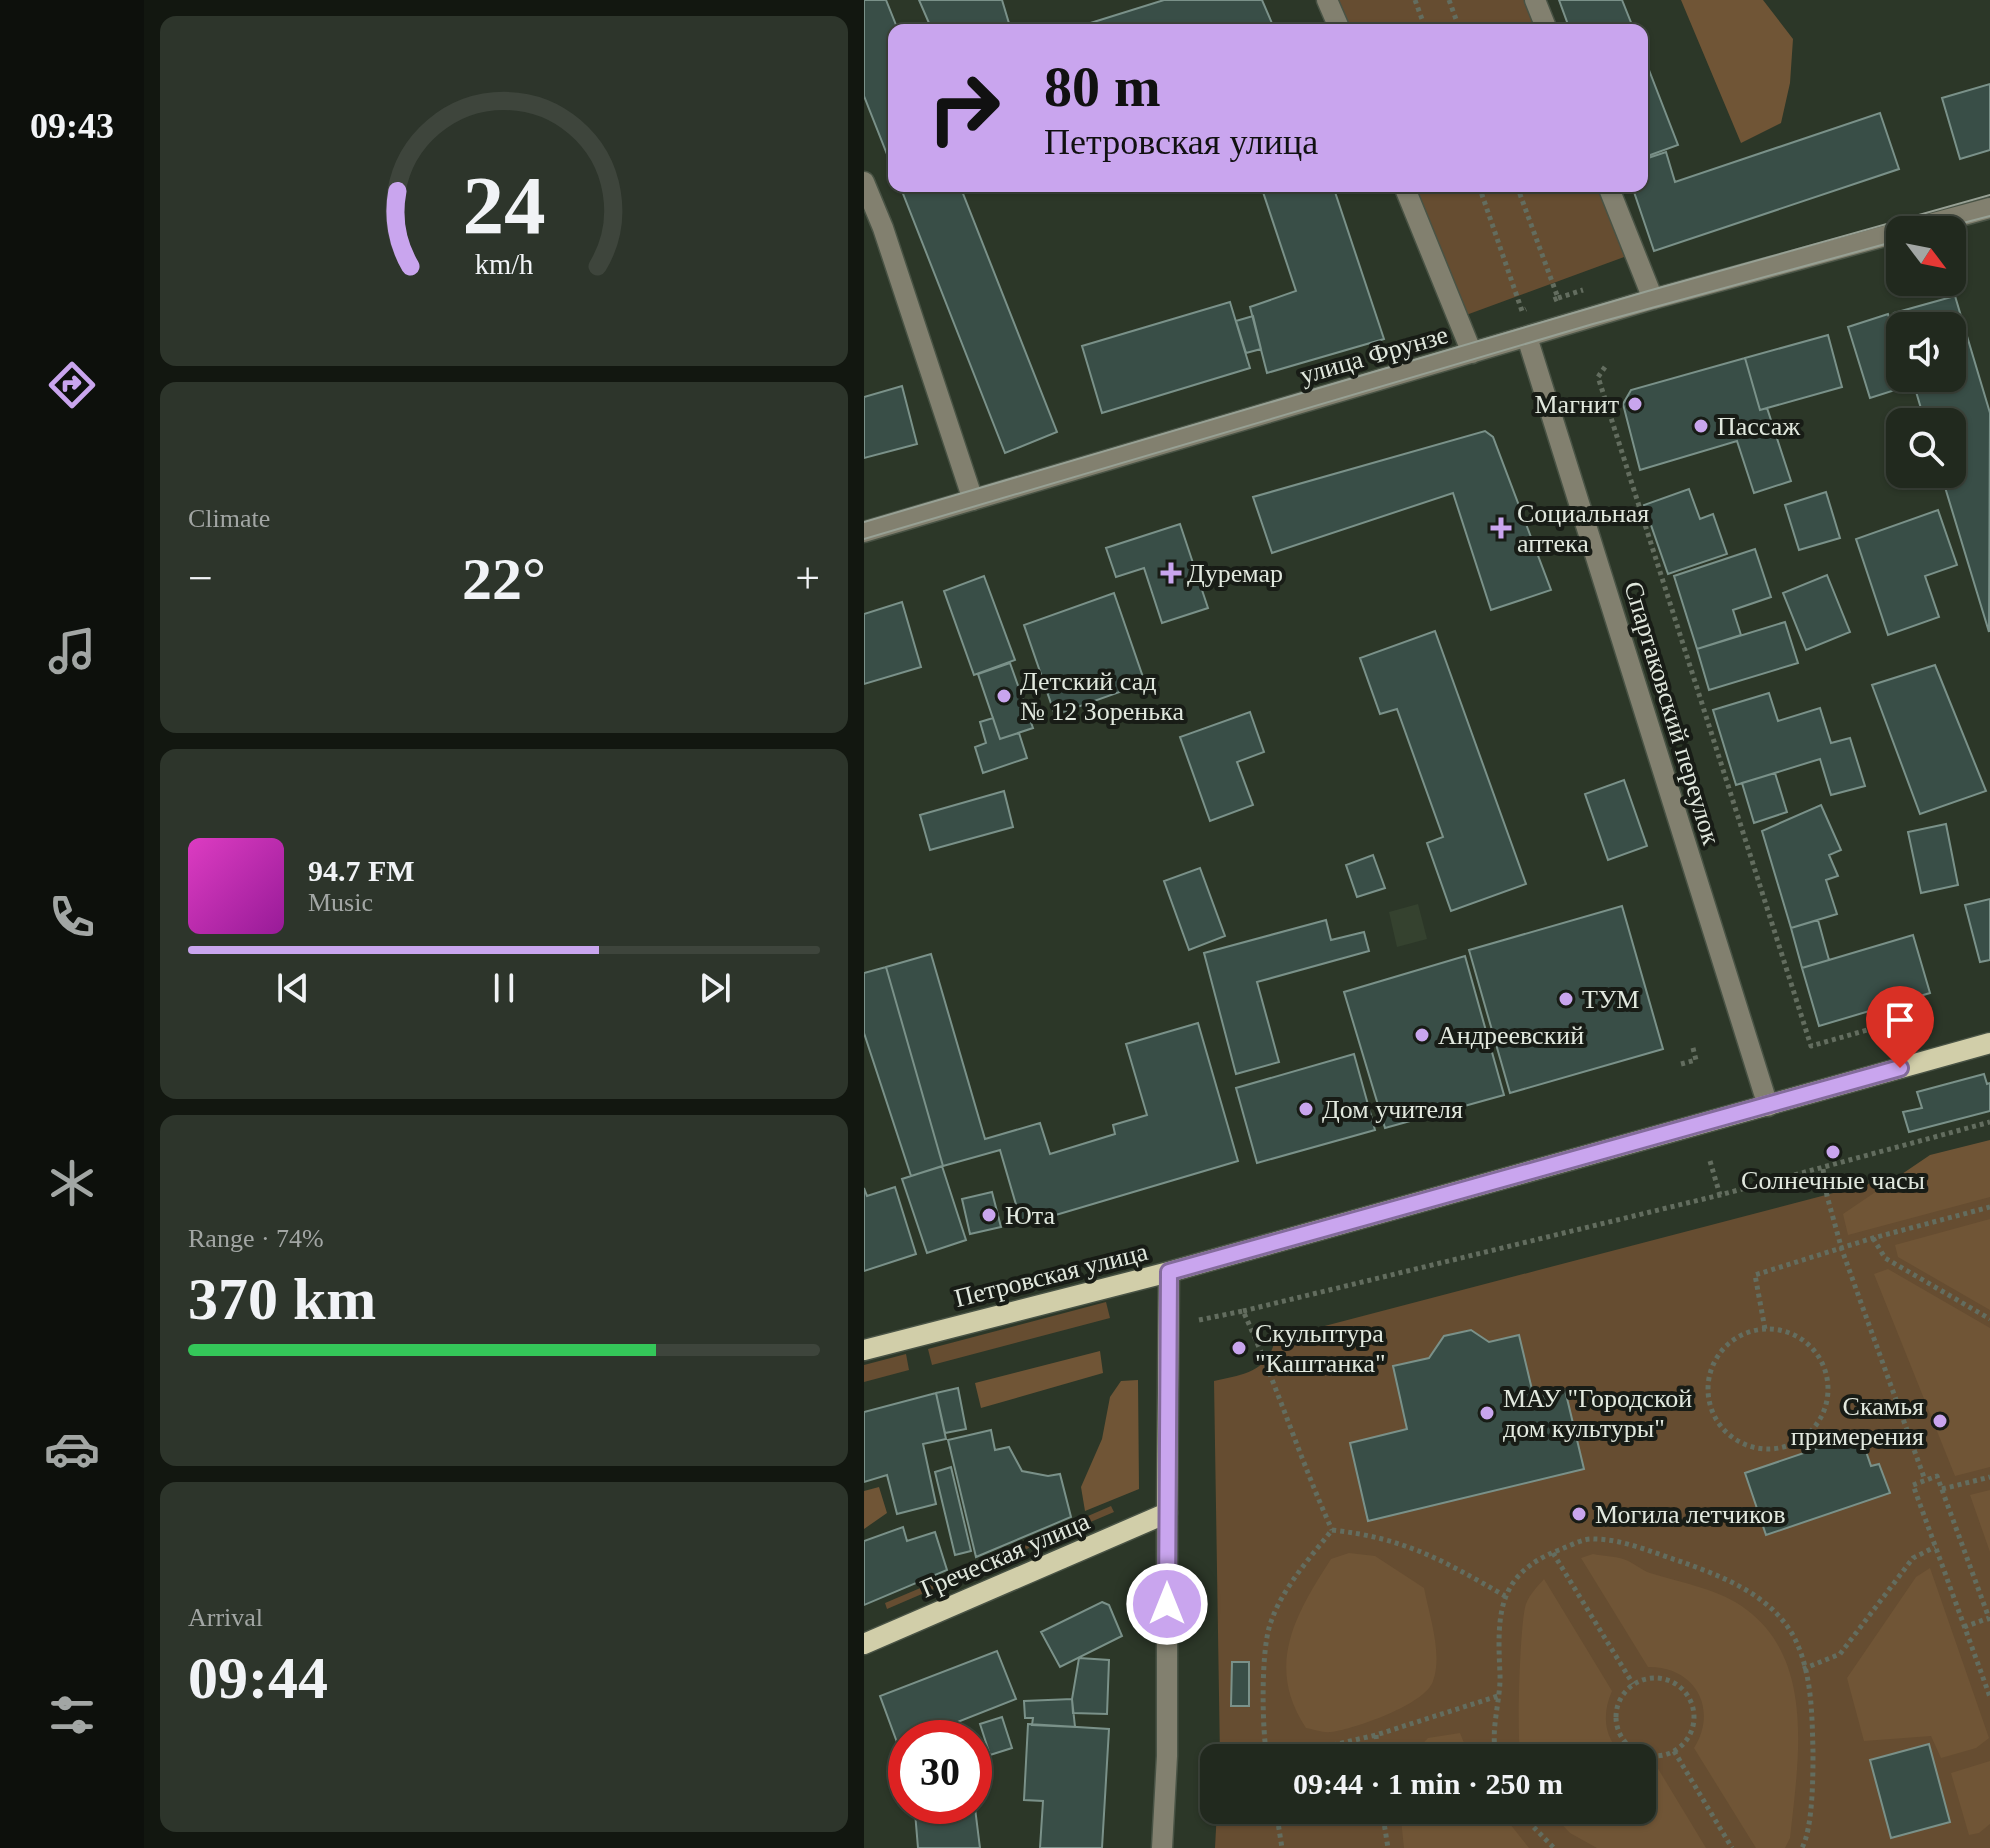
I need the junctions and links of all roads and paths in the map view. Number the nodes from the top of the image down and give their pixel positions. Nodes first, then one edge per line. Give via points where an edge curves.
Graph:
1 (1327, 0) edge
2 (1415, 0) edge
3 (1449, 0) edge
4 (1535, 0) edge
5 (1337, 24) edge
6 (1424, 24) edge
7 (1458, 24) edge
8 (1545, 24) edge
9 (864, 182) edge
10 (1406, 192) edge
11 (1481, 192) edge
12 (1519, 192) edge
13 (1610, 192) edge
14 (1990, 208) edge
15 (1960, 216) edge
16 (1886, 236) edge
17 (1583, 290) dead end
18 (1558, 298) junction
19 (1653, 299) junction
20 (1546, 302) dead end
21 (1534, 306) dead end
22 (1527, 337) junction
23 (1472, 353) junction
24 (1605, 367) dead end
25 (973, 500) junction
26 (864, 532) edge
27 (1920, 1015) dead end
28 (1990, 1043) edge
29 (1692, 1044) dead end
30 (1681, 1064) dead end
31 (1768, 1106) junction
32 (1990, 1122) edge
33 (1710, 1161) dead end
34 (1823, 1169) junction
35 (1720, 1195) junction
36 (1990, 1207) edge
37 (1873, 1238) junction
38 (1842, 1250) junction
39 (1169, 1272) junction
40 (1243, 1311) junction
41 (1990, 1319) edge
42 (1199, 1320) dead end
43 (1765, 1329) junction
44 (864, 1350) edge
45 (1990, 1477) edge
46 (1925, 1480) junction
47 (1942, 1489) junction
48 (1167, 1513) junction
49 (1332, 1530) junction
50 (1935, 1547) junction
51 (1553, 1553) junction
52 (1505, 1596) junction
53 (1990, 1619) edge
54 (1964, 1627) junction
55 (864, 1644) edge
56 (1803, 1669) junction
57 (1633, 1684) junction
58 (1988, 1685) edge
59 (1498, 1696) junction
60 (1990, 1697) edge
61 (1376, 1735) junction
62 (1266, 1744) edge
63 (1338, 1744) edge
64 (1377, 1744) edge
65 (1494, 1744) edge
66 (1674, 1751) junction
67 (1278, 1824) edge
68 (1384, 1824) edge
69 (1531, 1824) edge
70 (1162, 1848) edge
71 (1282, 1848) edge
72 (1388, 1848) edge
73 (1554, 1848) edge
74 (1732, 1848) edge
75 (1802, 1848) edge

1 - 5 street
2 - 6 path
3 - 7 path
4 - 8 street
9 - 25 street
10 - 23 street
11 - 21 path via 1522,311
12 - 18 path
13 - 19 street
14 - 15 street
16 - 19 street, улица Фрунзе
17 - 18 path
18 - 20 path
19 - 22 street, улица Фрунзе
22 - 23 street, улица Фрунзе
22 - 31 street, Спартаковский переулок
23 - 25 street, улица Фрунзе
24 - 27 path via 1598,377 1811,1046
25 - 26 street, улица Фрунзе
28 - 31 main road, Петровская улица
29 - 30 path via 1696,1060
31 - 39 main road, Петровская улица
32 - 34 path
33 - 35 path
34 - 35 path
34 - 38 path
35 - 40 path
36 - 37 path
37 - 38 path
37 - 41 path via 1885,1258
38 - 43 path via 1755,1275
38 - 46 path
39 - 44 main road, Петровская улица
39 - 48 main road
40 - 42 path
40 - 49 path
43 - 43 path via 1727,1345 1708,1380 1714,1417 1726,1433 1760,1449 1779,1448 1805,1436 1823,1413 1828,1395 1827,1374 1804,1340
45 - 47 path
46 - 47 path via 1937,1476
46 - 50 path via 1913,1485
47 - 53 path
48 - 55 main road, Греческая улица
48 - 70 street
49 - 52 path via 1411,1545
49 - 62 path via 1294,1579 1269,1628
50 - 54 path
50 - 56 path via 1913,1558 1840,1654
51 - 52 path via 1526,1565
51 - 56 path via 1591,1538 1722,1577 1779,1615 1795,1640
51 - 57 path
52 - 59 path via 1498,1636
53 - 54 path
54 - 58 path
56 - 75 path via 1812,1697 1813,1771
57 - 66 path via 1616,1715 1622,1737 1651,1756
57 - 66 path via 1666,1679 1685,1692 1694,1713 1690,1735
58 - 60 path
59 - 61 path
59 - 65 path
61 - 63 path
61 - 64 path
66 - 74 path
67 - 71 path
68 - 72 path
69 - 73 path

